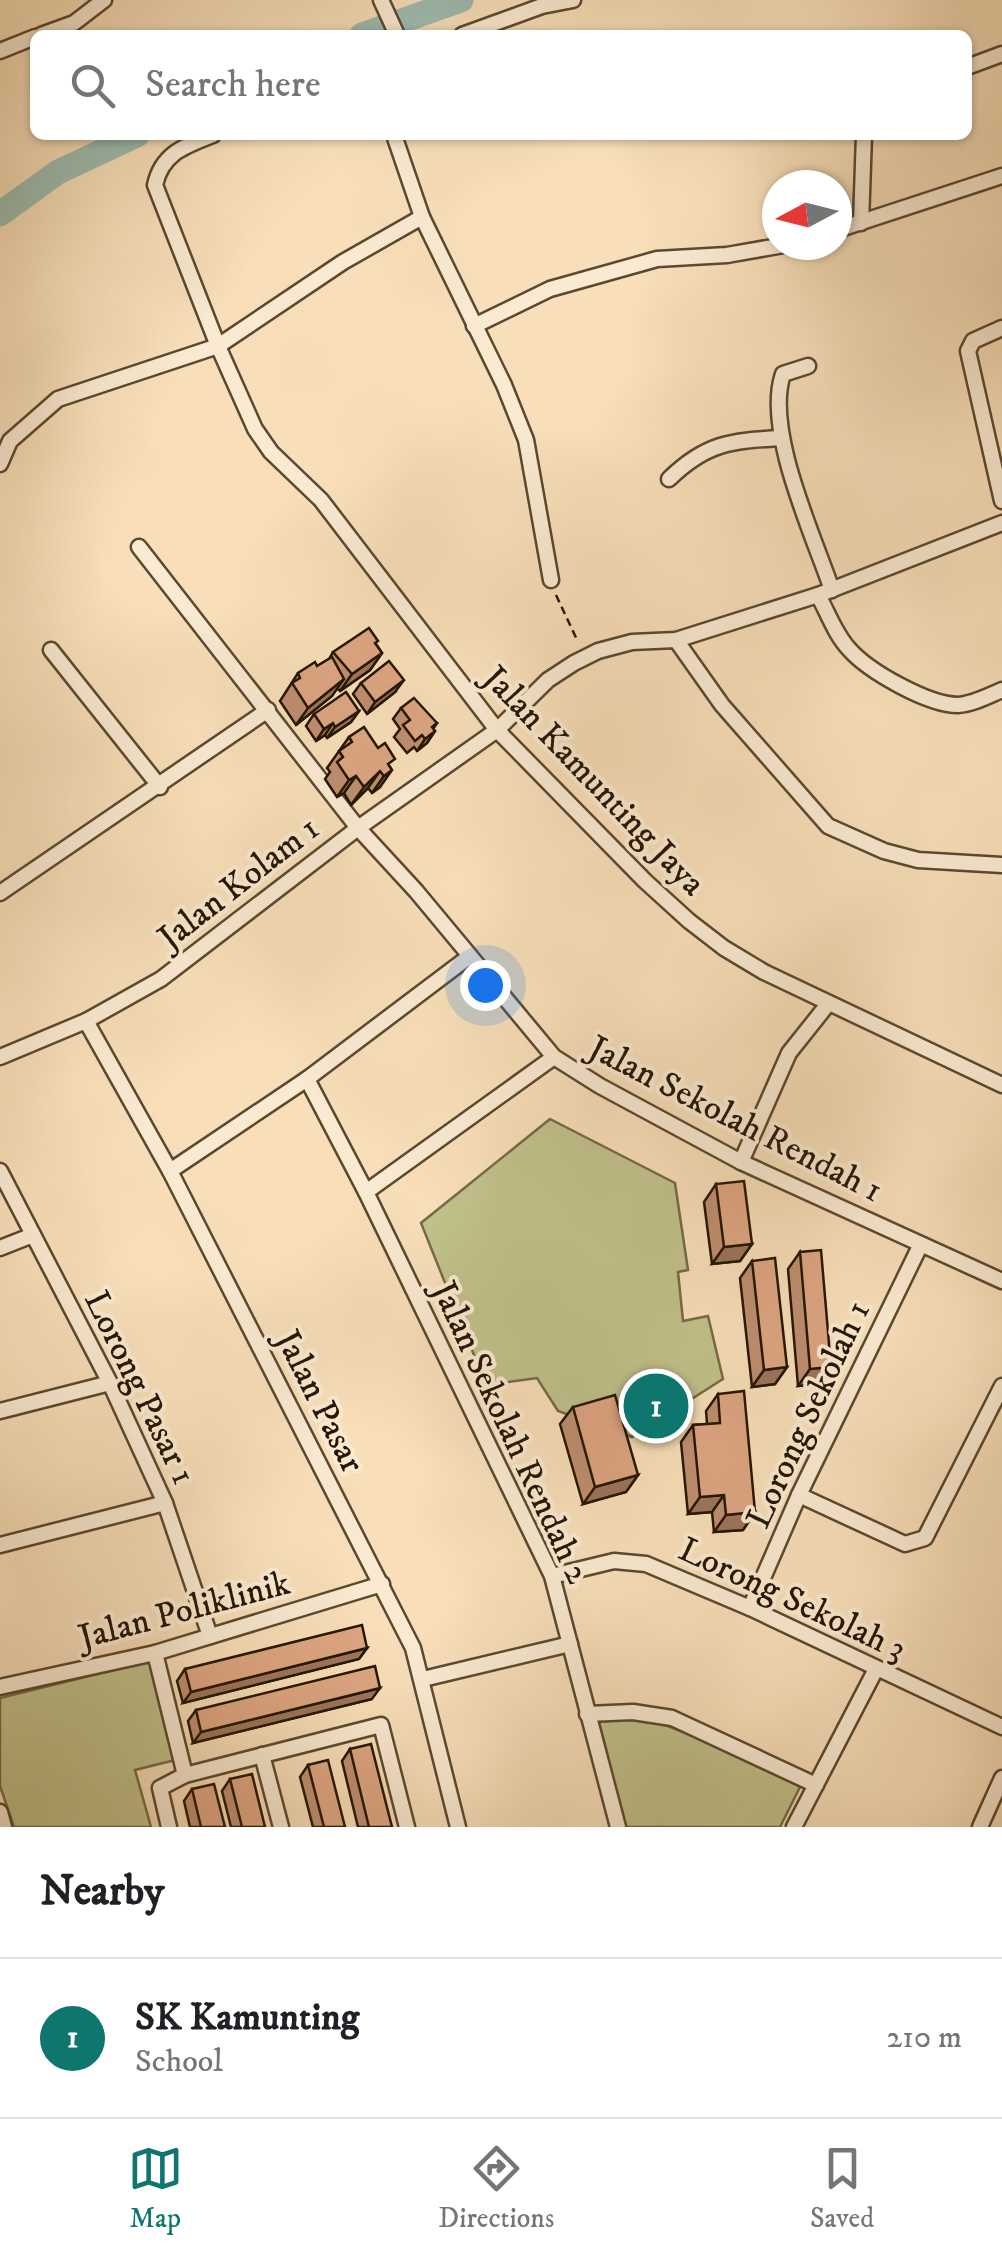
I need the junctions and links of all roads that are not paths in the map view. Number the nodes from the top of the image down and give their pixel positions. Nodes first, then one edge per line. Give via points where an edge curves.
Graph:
1 (104, 0) edge
2 (573, 0) edge
3 (381, 1) edge
4 (53, 30) edge
5 (395, 30) edge
6 (476, 30) edge
7 (30, 39) edge
8 (0, 51) edge
9 (1002, 54) edge
10 (972, 65) edge
11 (203, 140) edge
12 (396, 140) edge
13 (864, 140) edge
14 (1002, 176) edge
15 (422, 216) junction
16 (862, 223) junction
17 (852, 226) edge
18 (762, 249) edge
19 (474, 326) junction
20 (1002, 328) edge
21 (218, 346) junction
22 (808, 366) dead end
23 (780, 438) junction
24 (0, 464) edge
25 (669, 479) dead end
26 (1002, 502) edge
27 (1002, 523) edge
28 (139, 547) dead end
29 (551, 580) road end
30 (825, 593) junction
31 (676, 640) junction
32 (51, 650) dead end
33 (1002, 690) edge
34 (268, 710) junction
35 (498, 730) junction
36 (160, 787) junction
37 (358, 828) junction
38 (1002, 865) edge
39 (0, 894) edge
40 (470, 956) junction
41 (828, 1004) junction
42 (86, 1020) junction
43 (1, 1054) edge
44 (554, 1057) junction
45 (307, 1079) junction
46 (1002, 1085) edge
47 (741, 1162) junction
48 (0, 1171) edge
49 (170, 1171) junction
50 (366, 1192) junction
51 (33, 1235) junction
52 (920, 1246) junction
53 (0, 1248) edge
54 (1002, 1280) edge
55 (110, 1383) junction
56 (1002, 1386) edge
57 (0, 1411) edge
58 (799, 1495) junction
59 (165, 1503) junction
60 (0, 1546) edge
61 (552, 1576) junction
62 (382, 1584) junction
63 (750, 1608) junction
64 (210, 1636) junction
65 (570, 1644) junction
66 (155, 1653) junction
67 (876, 1669) junction
68 (423, 1678) junction
69 (0, 1687) edge
70 (588, 1714) junction
71 (1002, 1727) edge
72 (262, 1755) junction
73 (185, 1775) junction
74 (1002, 1778) edge
75 (816, 1785) junction
76 (0, 1812) edge
77 (4, 1827) edge
78 (168, 1827) edge
79 (281, 1827) edge
80 (406, 1827) edge
81 (458, 1827) edge
82 (618, 1827) edge
83 (794, 1827) edge
84 (980, 1827) edge

1 - 4 street
2 - 6 street
3 - 5 street
7 - 8 street
9 - 10 street
11 - 21 street, Jalan Kamunting Jaya via 167,157 156,185
12 - 15 street
13 - 16 street
14 - 16 street
15 - 19 street
15 - 21 street
16 - 17 street
18 - 19 street via 638,264 550,289
19 - 29 street via 526,440
20 - 26 street via 973,341 968,351
21 - 24 street via 58,400 10,441
21 - 35 street, Jalan Kamunting Jaya via 271,452 321,500
22 - 23 street via 783,374
23 - 25 street via 706,449
23 - 30 street
27 - 30 street, Jalan Kolam 1
28 - 34 street, Jalan Sekolah Rendah 1
30 - 31 street, Jalan Kolam 1
30 - 33 street via 851,652 900,684 960,705
31 - 35 street, Jalan Kolam 1 via 632,642 586,657 548,680
31 - 38 street via 828,826 918,860
32 - 36 street
34 - 36 street
34 - 37 street, Jalan Sekolah Rendah 1
35 - 37 street, Jalan Kolam 1
35 - 41 street, Jalan Kamunting Jaya via 688,922
36 - 39 street
37 - 40 street, Jalan Sekolah Rendah 1
37 - 42 street, Jalan Kolam 1 via 161,979
40 - 44 street, Jalan Sekolah Rendah 1
40 - 45 street
41 - 46 street, Jalan Kamunting Jaya
41 - 47 street via 789,1053
42 - 43 street, Jalan Kolam 1
42 - 49 street, Jalan Pasar
44 - 47 street, Jalan Sekolah Rendah 1
44 - 50 street
45 - 49 street
45 - 50 street, Jalan Sekolah Rendah 2
47 - 52 street, Jalan Sekolah Rendah 1
48 - 51 street, Lorong Pasar 1
49 - 62 street, Jalan Pasar
50 - 61 street, Jalan Sekolah Rendah 2
51 - 53 street
51 - 55 street, Lorong Pasar 1
52 - 54 street, Jalan Sekolah Rendah 1
52 - 58 street, Lorong Sekolah 1
55 - 57 street
55 - 59 street, Lorong Pasar 1
56 - 58 street via 925,1538 905,1544
58 - 63 street, Lorong Sekolah 1
59 - 60 street
59 - 64 street, Lorong Pasar 1
61 - 63 street, Lorong Sekolah 3 via 631,1561
61 - 65 street, Jalan Sekolah Rendah 2
62 - 64 street, Jalan Poliklinik
62 - 68 street, Jalan Pasar
63 - 67 street, Lorong Sekolah 3
64 - 66 street, Jalan Poliklinik
65 - 68 street
65 - 70 street, Jalan Sekolah Rendah 2
66 - 69 street, Jalan Poliklinik
66 - 73 street
67 - 71 street, Lorong Sekolah 3
67 - 75 street
68 - 81 street, Jalan Pasar
70 - 75 street via 672,1718
70 - 82 street, Jalan Sekolah Rendah 2
72 - 73 street
72 - 79 street
72 - 80 street via 381,1725
73 - 78 street via 160,1788
74 - 84 street
75 - 83 street
76 - 77 street

